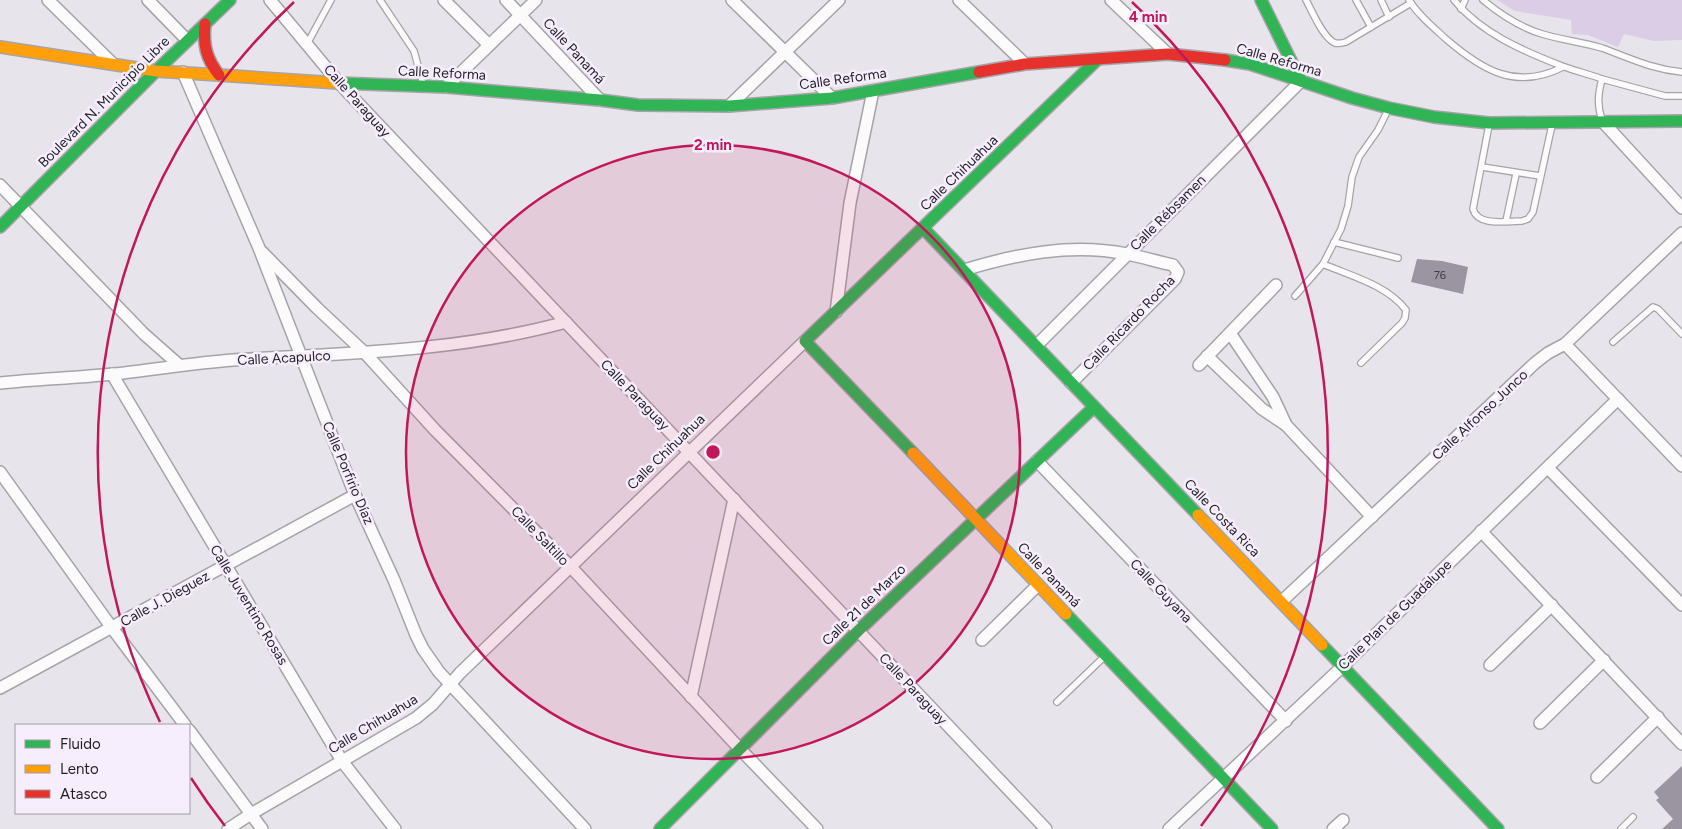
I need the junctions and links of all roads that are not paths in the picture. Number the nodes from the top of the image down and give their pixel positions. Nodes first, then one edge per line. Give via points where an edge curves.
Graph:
1 (48, 0) edge
2 (148, 0) edge
3 (230, 0) edge
4 (270, 0) edge
5 (331, 0) edge
6 (380, 0) edge
7 (444, 0) edge
8 (506, 0) edge
9 (536, 0) edge
10 (732, 0) edge
11 (839, 0) edge
12 (959, 0) edge
13 (1111, 0) edge
14 (1261, 0) edge
15 (1306, 0) edge
16 (1356, 0) edge
17 (1381, 0) edge
18 (1454, 0) edge
19 (1465, 0) edge
20 (1483, 0) edge
21 (1410, 2) edge
22 (1461, 9) junction
23 (521, 15) junction
24 (1389, 17) junction
25 (205, 24) junction
26 (1371, 27) junction
27 (188, 40) junction
28 (307, 44) junction
29 (490, 45) junction
30 (0, 47) edge
31 (784, 53) junction
32 (1168, 54) junction
33 (1098, 60) junction
34 (113, 64) junction
35 (1025, 64) junction
36 (1563, 67) junction
37 (156, 71) junction
38 (183, 72) junction
39 (1682, 72) edge
40 (219, 74) junction
41 (1602, 78) junction
42 (1301, 81) junction
43 (339, 84) junction
44 (424, 86) junction
45 (446, 87) junction
46 (872, 91) junction
47 (1682, 96) edge
48 (832, 98) junction
49 (600, 100) junction
50 (729, 106) junction
51 (1389, 108) junction
52 (1682, 121) edge
53 (1603, 122) junction
54 (1489, 123) junction
55 (1553, 123) junction
56 (1482, 167) junction
57 (1516, 174) junction
58 (1540, 176) junction
59 (0, 186) edge
60 (21, 206) junction
61 (1682, 208) edge
62 (1506, 221) junction
63 (0, 227) edge
64 (923, 228) junction
65 (1682, 233) edge
66 (1334, 242) junction
67 (259, 248) junction
68 (1127, 254) junction
69 (1398, 258) dead end
70 (1324, 264) junction
71 (964, 270) junction
72 (1276, 285) dead end
73 (1296, 296) dead end
74 (836, 312) junction
75 (566, 322) junction
76 (1230, 333) junction
77 (1682, 334) edge
78 (805, 341) junction
79 (1613, 342) dead end
80 (1564, 344) junction
81 (1036, 346) junction
82 (365, 352) junction
83 (301, 356) junction
84 (1207, 356) junction
85 (1361, 363) dead end
86 (178, 364) junction
87 (1199, 365) dead end
88 (112, 374) junction
89 (0, 383) edge
90 (1071, 383) junction
91 (1618, 399) junction
92 (1094, 406) junction
93 (1286, 425) junction
94 (689, 452) junction
95 (1037, 461) junction
96 (1682, 466) edge
97 (1548, 468) junction
98 (0, 472) edge
99 (355, 495) junction
100 (734, 499) junction
101 (1372, 517) junction
102 (976, 520) junction
103 (1481, 531) junction
104 (226, 566) junction
105 (570, 566) junction
106 (1038, 585) junction
107 (1281, 602) junction
108 (1552, 605) junction
109 (1682, 605) edge
110 (112, 628) junction
111 (859, 630) junction
112 (982, 640) dead end
113 (1105, 655) junction
114 (1604, 660) junction
115 (1490, 665) dead end
116 (1343, 666) junction
117 (450, 684) junction
118 (0, 688) edge
119 (691, 697) junction
120 (1057, 702) dead end
121 (1658, 717) junction
122 (1286, 721) junction
123 (1540, 723) dead end
124 (184, 724) edge
125 (190, 731) edge
126 (1682, 744) edge
127 (740, 750) junction
128 (342, 761) junction
129 (1597, 777) dead end
130 (1223, 778) junction
131 (251, 814) junction
132 (1633, 817) dead end
133 (1343, 820) dead end
134 (228, 829) edge
135 (262, 829) edge
136 (395, 829) edge
137 (585, 829) edge
138 (660, 829) edge
139 (817, 829) edge
140 (1046, 829) edge
141 (1169, 829) edge
142 (1272, 829) edge
143 (1333, 829) edge
144 (1498, 829) edge
145 (1621, 829) edge

1 - 34 street
2 - 27 street
3 - 25 street, Boulevard N. Municipio Libre
4 - 28 street, Calle Paraguay
5 - 28 lane
6 - 44 lane via 414,51
7 - 29 street
8 - 23 street, Calle Panamá
9 - 23 street
10 - 31 street
11 - 31 street
12 - 35 street
13 - 32 street
14 - 42 street
15 - 26 lane via 1326,35 1334,42 1346,42
16 - 26 lane
17 - 24 lane
18 - 22 lane
19 - 22 lane
20 - 39 lane via 1502,16 1541,34 1598,47 1664,70
21 - 24 lane
21 - 36 lane via 1458,49 1494,73 1534,77
22 - 36 lane via 1511,45
23 - 29 street
23 - 49 street, Calle Panamá
24 - 26 lane
25 - 27 street, Boulevard N. Municipio Libre
25 - 40 street via 204,54
27 - 37 street, Boulevard N. Municipio Libre
28 - 43 street, Calle Paraguay
29 - 45 street
30 - 34 street, Calle Reforma
31 - 48 street
31 - 50 street
32 - 33 street, Calle Reforma
32 - 42 street, Calle Reforma via 1250,64
33 - 35 street, Calle Reforma
33 - 64 street, Calle Chihuahua
34 - 37 street, Calle Reforma
35 - 46 street, Calle Reforma
36 - 41 lane
37 - 38 street, Calle Reforma
37 - 60 street, Boulevard N. Municipio Libre
38 - 40 street, Calle Reforma
38 - 67 street, Calle Porfirio Díaz
40 - 43 street, Calle Reforma
41 - 47 lane via 1665,96
41 - 53 lane via 1598,110
42 - 51 street, Calle Reforma
42 - 68 street, Calle Rébsamen
43 - 44 street, Calle Reforma
43 - 75 street, Calle Paraguay
44 - 45 street, Calle Reforma
45 - 49 street, Calle Reforma
46 - 48 street, Calle Reforma
46 - 74 street via 850,202
48 - 50 street, Calle Reforma
49 - 50 street, Calle Reforma via 638,105
51 - 54 street, Calle Reforma
51 - 66 lane via 1359,157 1348,206
52 - 53 street, Calle Reforma
53 - 55 street, Calle Reforma
53 - 61 street
54 - 55 street, Calle Reforma
54 - 56 lane
55 - 58 lane
56 - 57 lane
56 - 62 lane via 1474,214 1485,221
57 - 58 lane
57 - 62 lane
58 - 62 lane via 1528,220
59 - 60 street
60 - 63 street, Boulevard N. Municipio Libre
60 - 86 street via 144,334
64 - 71 street, Calle Costa Rica
64 - 74 street, Calle Chihuahua
65 - 80 street, Calle Alfonso Junco
66 - 69 lane
66 - 70 lane
67 - 82 street, Calle Saltillo
67 - 83 street, Calle Porfirio Díaz
68 - 71 street, Calle Ricardo Rocha via 1074,249 1051,251 1002,259
68 - 81 street, Calle Rébsamen
68 - 90 street, Calle Ricardo Rocha via 1173,265 1177,268 1177,275
70 - 73 lane
70 - 85 lane via 1374,286 1397,300 1406,310 1402,323
71 - 81 street, Calle Costa Rica
72 - 76 street
74 - 78 street, Calle Chihuahua
75 - 82 street, Calle Acapulco via 457,344
75 - 94 street, Calle Paraguay
76 - 84 street
76 - 93 street via 1273,397
77 - 79 lane via 1653,307
78 - 94 street, Calle Chihuahua
78 - 102 street, Calle Panamá
80 - 91 street
80 - 101 street, Calle Alfonso Junco via 1535,363
81 - 90 street, Calle Costa Rica
82 - 83 street, Calle Acapulco
82 - 105 street, Calle Saltillo via 434,430
83 - 86 street, Calle Acapulco
83 - 99 street, Calle Porfirio Díaz
84 - 87 street
84 - 93 street via 1262,409
86 - 88 street, Calle Acapulco
88 - 89 street, Calle Acapulco
88 - 104 street, Calle Juventino Rosas
90 - 92 street, Calle Costa Rica
91 - 96 street
91 - 97 street, Calle Plan de Guadalupe
92 - 95 street, Calle 21 de Marzo
92 - 107 street, Calle Costa Rica
93 - 101 street
94 - 100 street, Calle Paraguay
94 - 105 street, Calle Chihuahua
95 - 102 street, Calle 21 de Marzo
95 - 122 street, Calle Guyana
97 - 103 street, Calle Plan de Guadalupe
97 - 109 street
98 - 110 street
99 - 104 street, Calle J. Dieguez
99 - 117 street, Calle Porfirio Díaz via 424,649
100 - 111 street, Calle Paraguay
100 - 119 street
101 - 107 street, Calle Alfonso Junco
102 - 106 street, Calle Panamá
102 - 111 street, Calle 21 de Marzo
103 - 108 street
103 - 116 street, Calle Plan de Guadalupe
104 - 110 street, Calle J. Dieguez
104 - 128 street, Calle Juventino Rosas
105 - 117 street, Calle Chihuahua
105 - 119 street, Calle Saltillo
106 - 112 street
106 - 113 street, Calle Panamá
107 - 116 street, Calle Costa Rica
108 - 114 street
108 - 115 street
110 - 118 street, Calle J. Dieguez
110 - 124 street
111 - 127 street, Calle 21 de Marzo
111 - 140 street, Calle Paraguay
113 - 120 lane
113 - 130 street, Calle Panamá
114 - 121 street
114 - 123 street
116 - 122 street, Calle Plan de Guadalupe
116 - 144 street, Calle Costa Rica
117 - 128 street, Calle Chihuahua via 416,718
117 - 137 street, Calle Porfirio Díaz
119 - 127 street, Calle Saltillo
121 - 126 street
121 - 129 street
122 - 130 street, Calle Plan de Guadalupe
125 - 131 street
127 - 138 street, Calle 21 de Marzo
127 - 139 street, Calle Saltillo
128 - 131 street, Calle Chihuahua
128 - 136 street, Calle Juventino Rosas
130 - 141 street, Calle Plan de Guadalupe
130 - 142 street, Calle Panamá
131 - 134 street, Calle Chihuahua
131 - 135 street
132 - 145 lane
133 - 143 street

